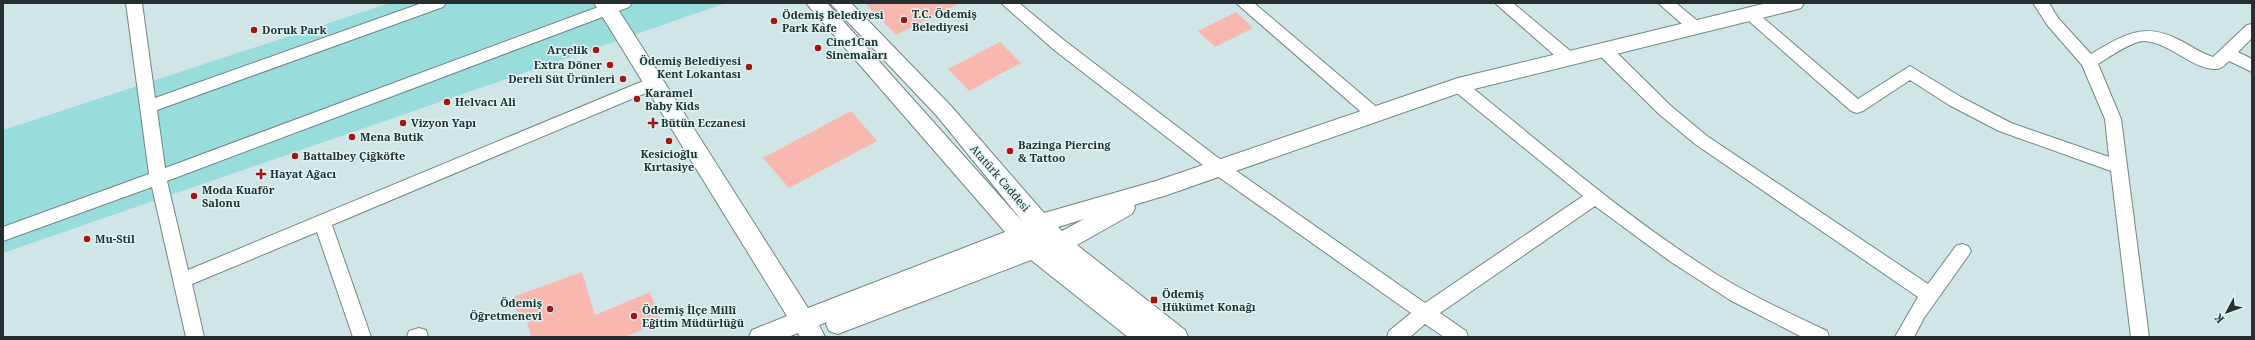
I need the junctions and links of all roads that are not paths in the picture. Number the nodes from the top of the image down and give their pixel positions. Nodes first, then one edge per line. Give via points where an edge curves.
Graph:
1 (134, 3) edge
2 (816, 3) edge
3 (840, 3) edge
4 (1009, 3) edge
5 (1244, 3) edge
6 (1503, 3) edge
7 (1666, 3) edge
8 (1794, 3) edge
9 (2041, 3) edge
10 (433, 4) edge
11 (613, 5) edge
12 (1749, 14) junction
13 (1695, 27) junction
14 (2252, 29) edge
15 (1603, 49) junction
16 (2227, 53) junction
17 (1568, 58) junction
18 (2089, 62) junction
19 (2252, 66) edge
20 (654, 83) junction
21 (1458, 85) junction
22 (148, 107) junction
23 (1374, 114) junction
24 (2119, 167) junction
25 (1219, 168) junction
26 (158, 178) junction
27 (1158, 189) junction
28 (1597, 196) junction
29 (322, 221) junction
30 (3, 234) edge
31 (1031, 236) junction
32 (1060, 243) junction
33 (1962, 251) dead end
34 (183, 280) junction
35 (1930, 295) junction
36 (1425, 313) junction
37 (808, 332) edge
38 (195, 337) edge
39 (362, 337) edge
40 (761, 337) edge
41 (1146, 337) edge
42 (1176, 337) edge
43 (1396, 337) edge
44 (1459, 337) edge
45 (1820, 337) edge
46 (1904, 337) edge
47 (2140, 337) edge

1 - 22 street
2 - 31 street, Atatürk Caddesi
3 - 31 street, Atatürk Caddesi via 944,111
4 - 25 street via 1059,46
5 - 23 street
6 - 17 street
7 - 13 street
8 - 12 street
9 - 18 street via 2053,22
10 - 22 street
11 - 20 street
11 - 26 street
12 - 13 street
12 - 24 street via 1857,107 1910,72 1955,101 2005,127
13 - 15 street
14 - 16 street
15 - 17 street
15 - 35 street via 1701,140
16 - 18 street via 2216,64 2197,58 2171,42 2144,35 2131,38
16 - 19 street
17 - 21 street
18 - 24 street via 2113,119
20 - 29 street
20 - 37 street
21 - 23 street
21 - 28 street
22 - 26 street
23 - 25 street
24 - 47 street
25 - 27 street
25 - 36 street
26 - 30 street
26 - 34 street
27 - 31 street
27 - 32 street
28 - 36 street
28 - 45 street via 1711,279 1744,299
29 - 34 street
29 - 39 street
31 - 32 street
31 - 37 street
31 - 41 street, Atatürk Caddesi
32 - 42 street
33 - 35 street
34 - 38 street
35 - 46 street via 1917,312
36 - 43 street
36 - 44 street
37 - 40 street

